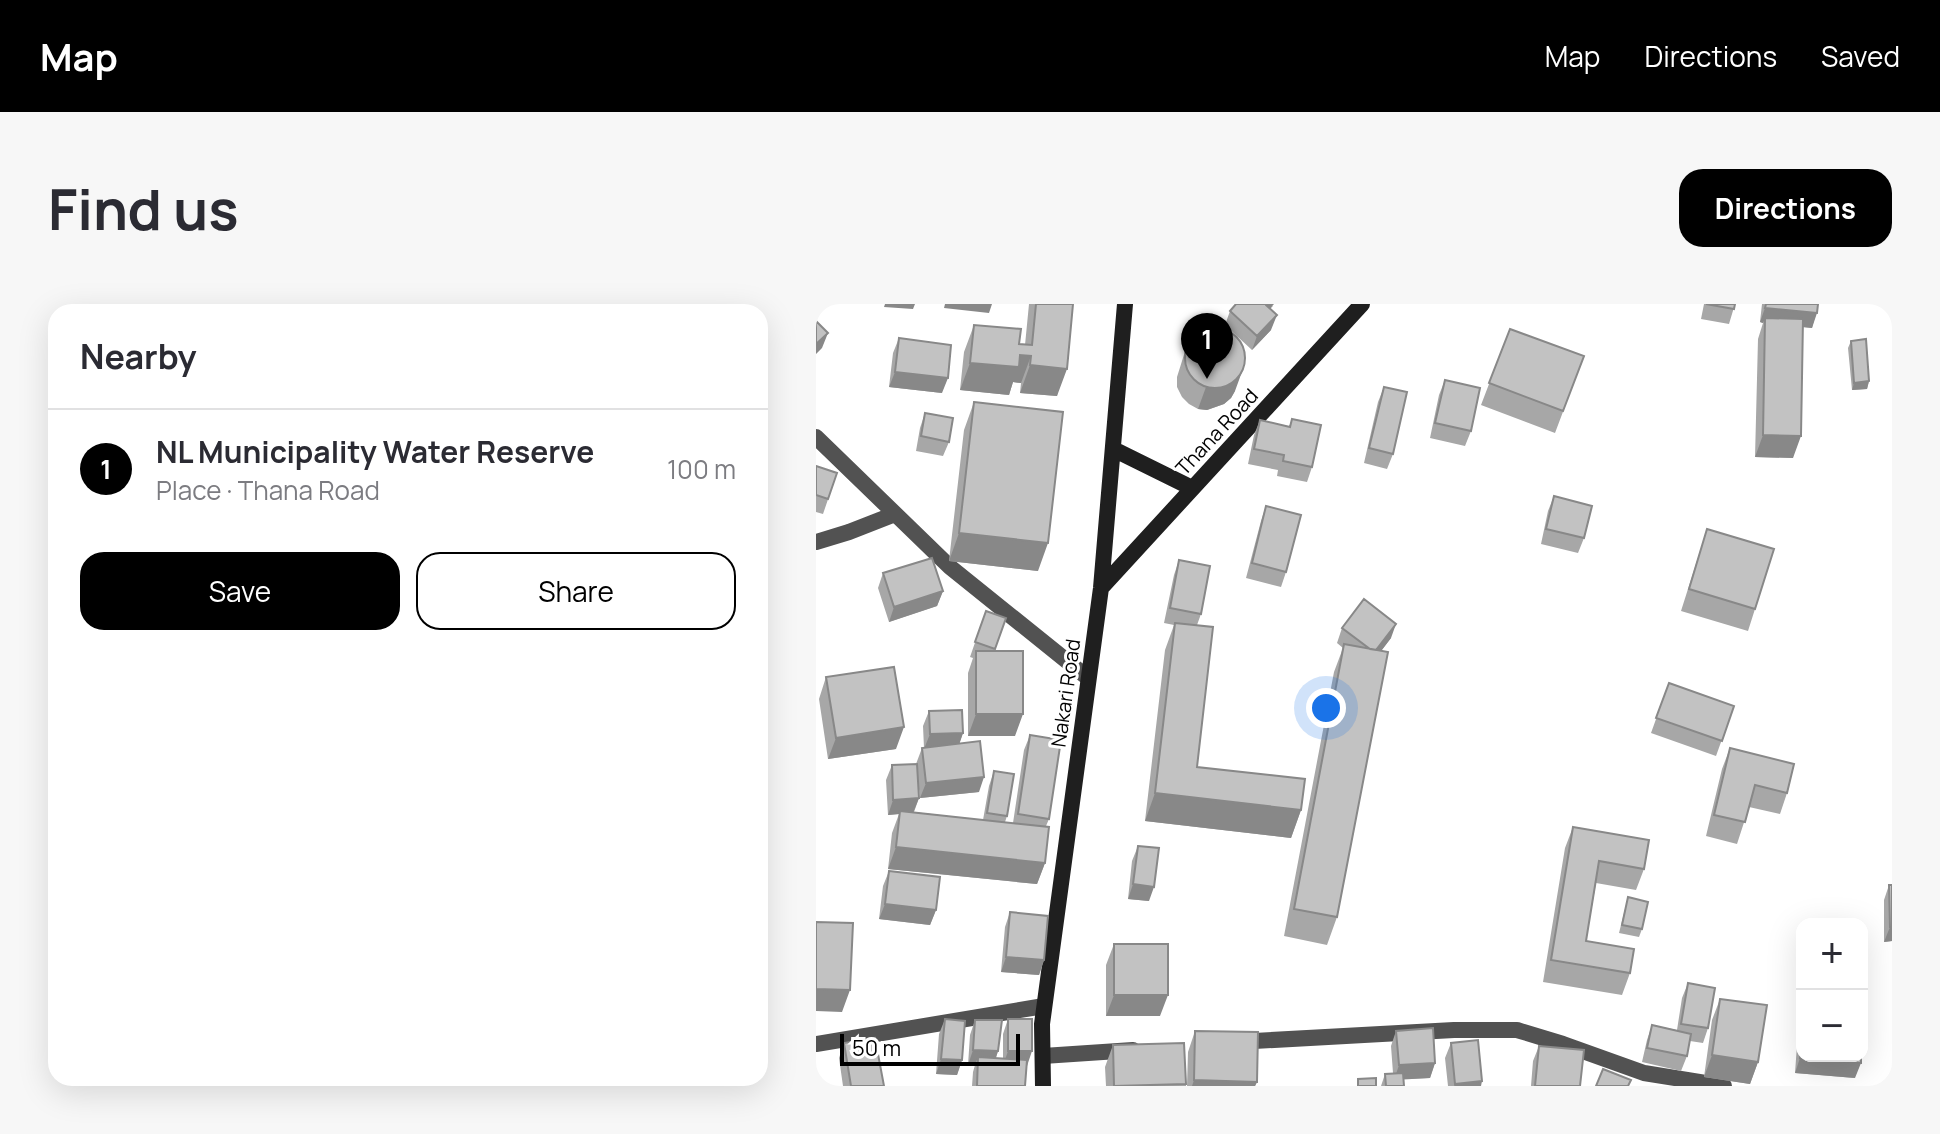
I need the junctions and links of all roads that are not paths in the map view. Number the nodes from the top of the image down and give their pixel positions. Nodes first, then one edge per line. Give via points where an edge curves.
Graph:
1 (1125, 304) edge
2 (1362, 304) edge
3 (816, 437) edge
4 (1113, 449) junction
5 (1192, 488) junction
6 (895, 514) junction
7 (816, 542) edge
8 (1101, 588) junction
9 (1088, 678) junction
10 (1044, 1006) junction
11 (1222, 1043) edge
12 (816, 1044) edge
13 (1148, 1049) edge
14 (1043, 1056) junction
15 (1043, 1086) edge
16 (1724, 1086) edge

1 - 4 street, Nakari Road
2 - 5 street, Thana Road
3 - 6 street
4 - 5 street
4 - 8 street, Nakari Road
5 - 8 street, Thana Road
6 - 7 street
6 - 9 street via 950,567
8 - 9 street, Nakari Road
9 - 10 street, Nakari Road
10 - 12 street
10 - 14 street, Nakari Road
11 - 16 street via 1517,1030 1644,1073
13 - 14 street
14 - 15 street, Nakari Road

